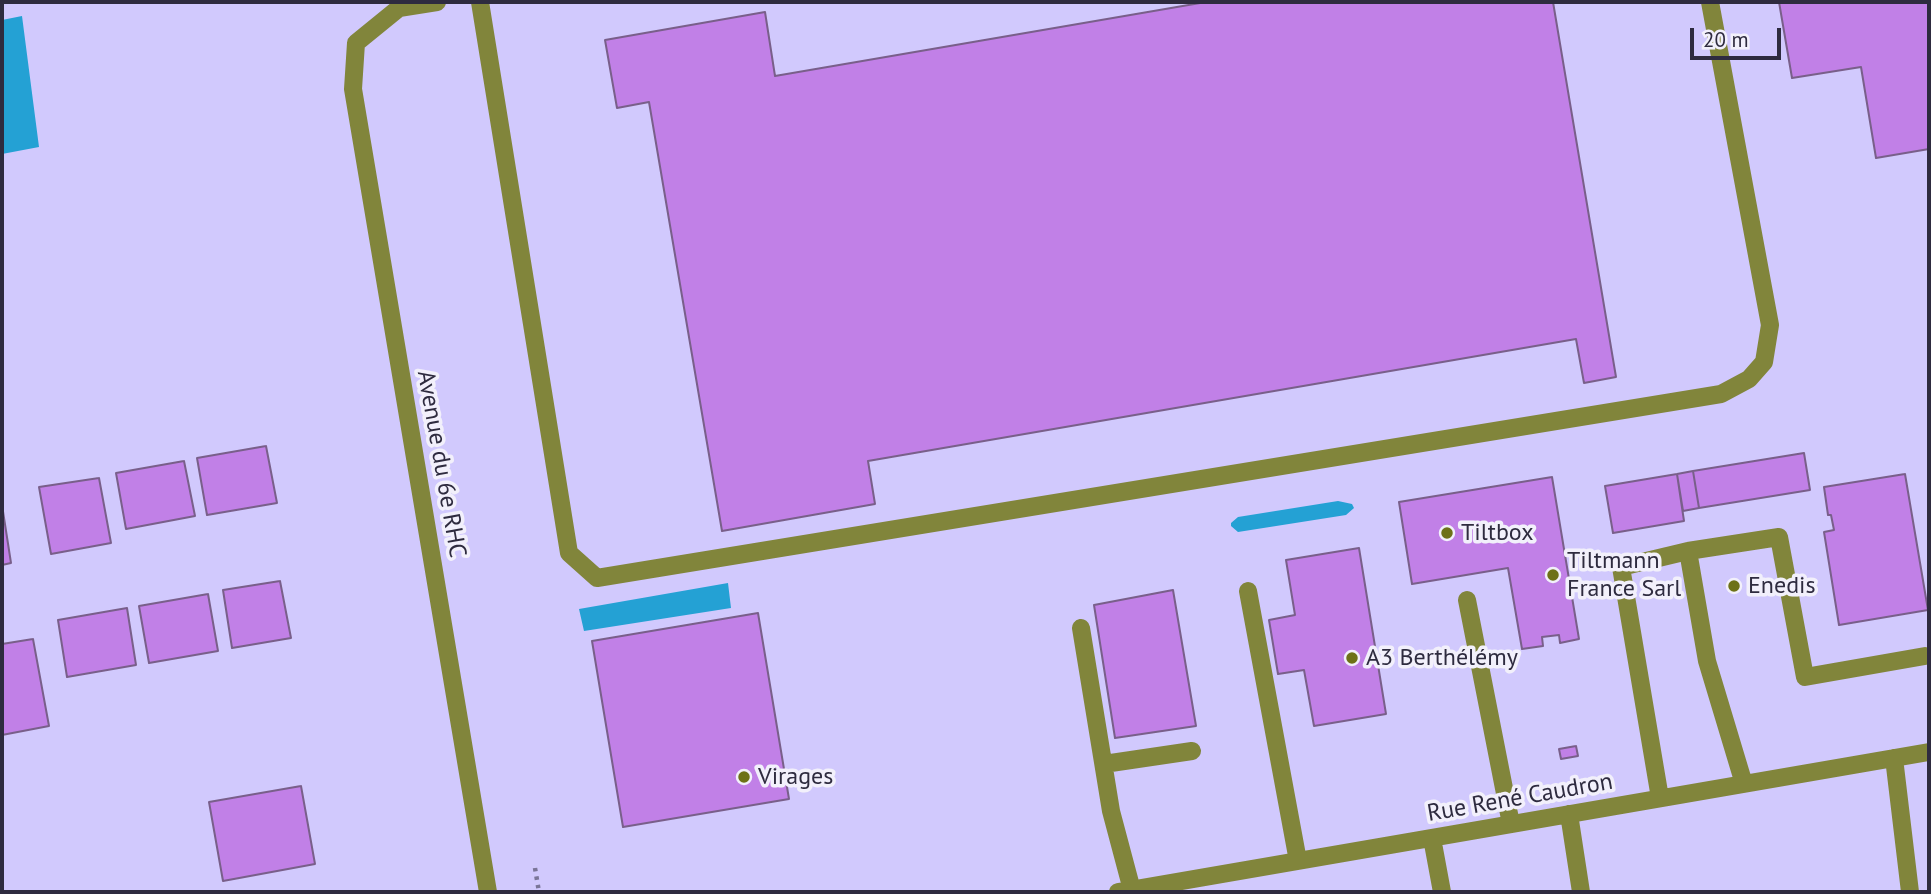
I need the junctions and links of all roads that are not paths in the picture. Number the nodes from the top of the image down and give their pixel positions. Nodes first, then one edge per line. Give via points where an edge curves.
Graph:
1 (438, 2) edge
2 (480, 2) edge
3 (1710, 2) edge
4 (1688, 551) junction
5 (1248, 591) dead end
6 (1467, 600) dead end
7 (1081, 628) dead end
8 (1925, 656) dead end
9 (1192, 751) dead end
10 (1929, 752) edge
11 (1894, 758) junction
12 (1104, 764) junction
13 (1744, 784) junction
14 (1660, 799) junction
15 (1569, 814) junction
16 (1511, 824) junction
17 (1432, 838) junction
18 (1298, 861) junction
19 (1125, 891) edge
20 (488, 892) edge
21 (1442, 892) edge
22 (1581, 892) edge
23 (1910, 892) edge

1 - 20 street, Avenue du 6e RHC via 399,8 356,43 353,89
2 - 3 street via 569,553 597,578 1721,394 1749,379 1764,362 1770,325
4 - 8 street via 1779,537 1805,677
4 - 13 street via 1707,662
4 - 14 street via 1621,567
5 - 18 street
6 - 16 street
7 - 12 street
9 - 12 street
10 - 11 street, Rue René Caudron
11 - 13 street, Rue René Caudron
11 - 23 street
12 - 19 street
13 - 14 street, Rue René Caudron
14 - 15 street, Rue René Caudron
15 - 16 street, Rue René Caudron
15 - 22 street
16 - 17 street, Rue René Caudron
17 - 18 street, Rue René Caudron
17 - 21 street
18 - 19 street, Rue René Caudron

